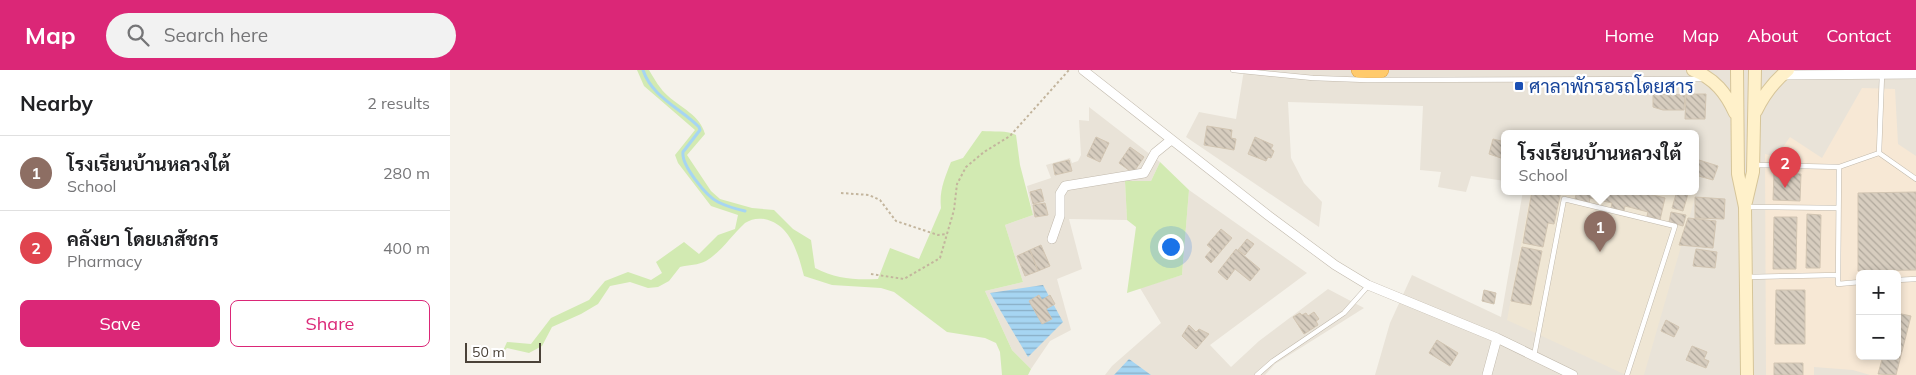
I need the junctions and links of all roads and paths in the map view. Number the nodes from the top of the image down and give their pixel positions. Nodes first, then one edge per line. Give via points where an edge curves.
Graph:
1 (1068, 70) edge
2 (1084, 70) edge
3 (1233, 70) edge
4 (1359, 70) edge
5 (1381, 70) edge
6 (1693, 70) edge
7 (1737, 70) edge
8 (1754, 70) edge
9 (1882, 72) edge
10 (1784, 73) edge
11 (1916, 74) edge
12 (1711, 79) junction
13 (1754, 116) junction
14 (1737, 118) junction
15 (1171, 140) junction
16 (1879, 153) junction
17 (1753, 165) junction
18 (1838, 167) junction
19 (1916, 179) edge
20 (841, 193) dead end
21 (1744, 207) junction
22 (1838, 208) junction
23 (947, 234) junction
24 (1052, 239) dead end
25 (871, 274) dead end
26 (1838, 275) junction
27 (1747, 277) junction
28 (1916, 279) edge
29 (1901, 280) edge
30 (1856, 282) edge
31 (1368, 285) junction
32 (1497, 338) junction
33 (1534, 356) junction
34 (1257, 375) edge
35 (1487, 375) edge
36 (1574, 375) edge
37 (1627, 375) edge
38 (1747, 375) edge

1 - 23 path via 1010,136 966,168 957,184
2 - 15 street
3 - 12 lane via 1367,80
4 - 5 highway
6 - 12 main road
7 - 14 main road
8 - 13 main road
9 - 10 street
9 - 11 street
9 - 16 lane
10 - 13 main road via 1764,93
12 - 14 main road via 1728,96
13 - 17 main road
14 - 21 main road via 1738,174
15 - 24 street via 1155,153 1144,173 1065,186 1060,194 1060,216
15 - 31 street via 1335,266
16 - 18 lane
16 - 19 lane
17 - 18 lane
17 - 21 main road
18 - 22 lane
20 - 23 path via 869,195 880,200 896,221 938,235
21 - 22 lane
21 - 27 main road
22 - 26 lane
23 - 25 path via 944,249 934,263 904,279
26 - 27 lane
26 - 30 lane via 1838,284
27 - 38 main road
28 - 29 lane
31 - 32 street
31 - 34 lane via 1344,314
32 - 33 street
32 - 35 street
33 - 36 street
33 - 37 lane via 1564,199 1674,226

